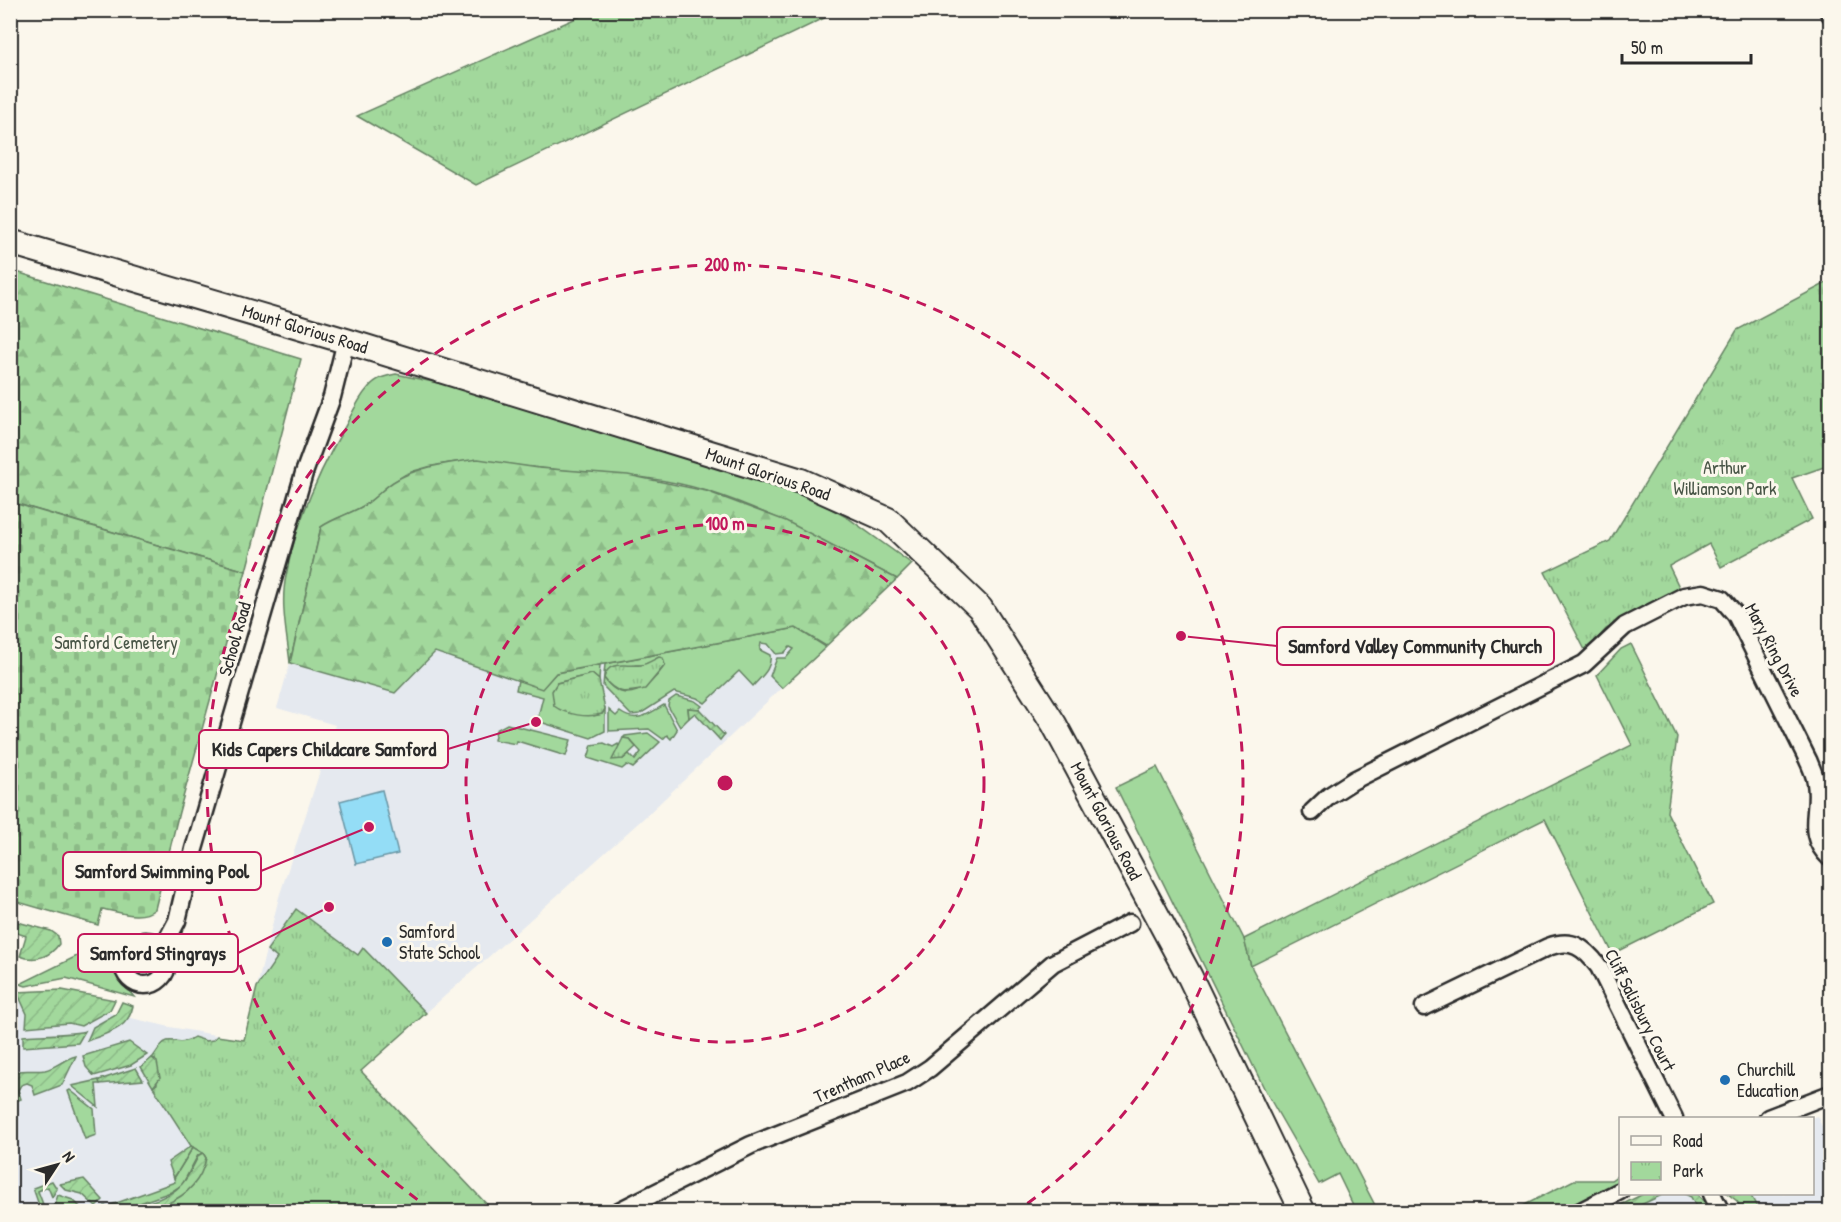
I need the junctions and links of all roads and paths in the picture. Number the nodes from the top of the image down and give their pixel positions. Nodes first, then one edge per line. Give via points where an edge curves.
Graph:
1 (10, 242) edge
2 (346, 341) junction
3 (1312, 812) dead end
4 (1830, 858) edge
5 (1130, 923) dead end
6 (162, 949) dead end
7 (1424, 1007) dead end
8 (1830, 1094) edge
9 (1673, 1117) edge
10 (1773, 1117) edge
11 (1271, 1142) junction
12 (1619, 1192) edge
13 (1712, 1195) edge
14 (617, 1212) edge
15 (1303, 1212) edge
16 (1315, 1212) edge
17 (1579, 1212) edge
18 (1721, 1212) edge

1 - 2 main road, Mount Glorious Road
2 - 6 street, School Road via 194,849 177,921
2 - 11 main road, Mount Glorious Road via 801,481 888,520 980,608 1054,724 1190,977
3 - 4 street, Mary Ring Drive via 1329,795 1354,780 1584,664 1625,626 1684,596 1702,593 1722,599 1736,615 1808,760 1816,783 1814,833
5 - 14 street, Trentham Place via 1053,963 930,1068 907,1083 751,1144
7 - 9 street, Cliff Salisbury Court via 1560,942 1576,944 1599,967
8 - 10 street
11 - 15 main road, Mount Glorious Road
11 - 16 main road, Mount Glorious Road
12 - 17 street
13 - 18 street

